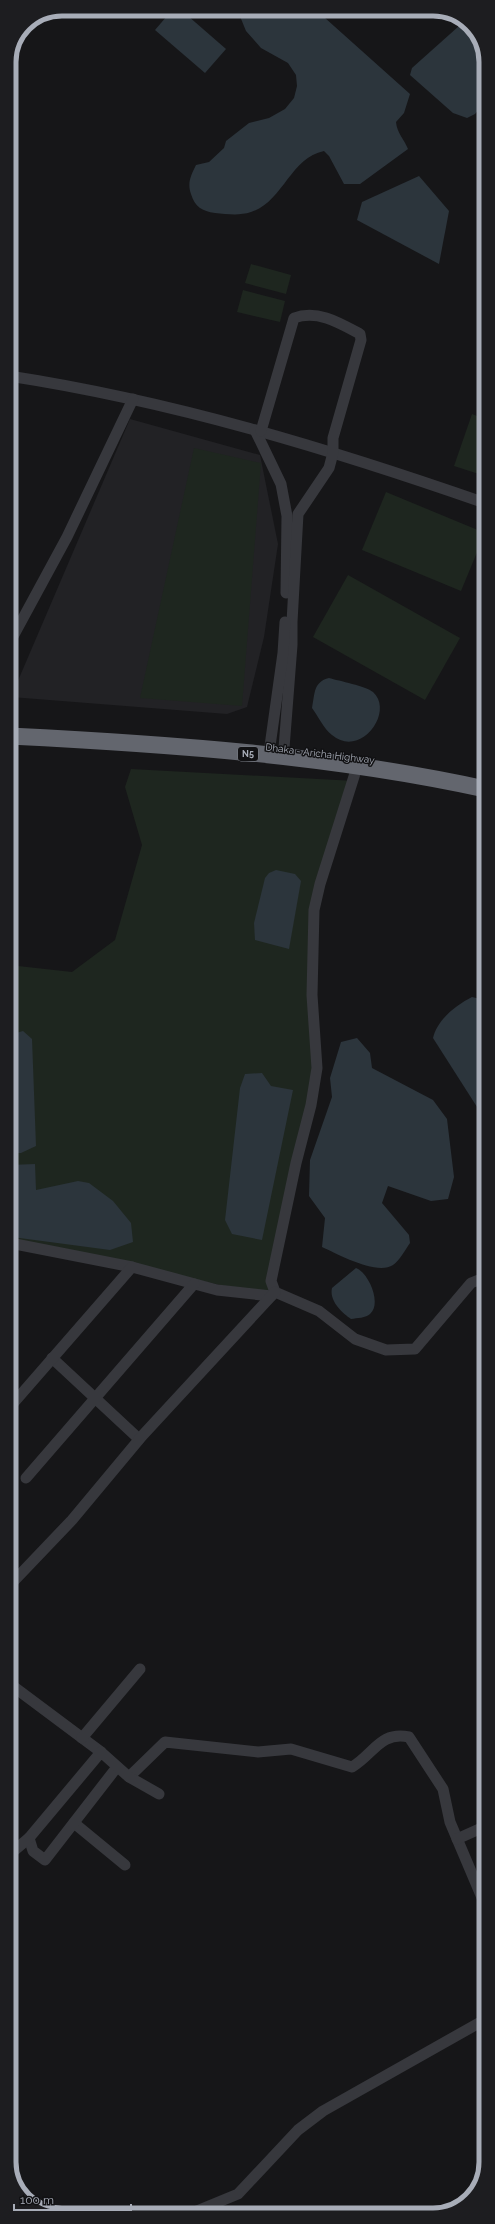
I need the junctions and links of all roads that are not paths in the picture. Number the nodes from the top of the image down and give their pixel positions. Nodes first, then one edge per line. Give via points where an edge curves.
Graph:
1 (16, 377) edge
2 (133, 399) junction
3 (258, 430) junction
4 (333, 453) junction
5 (479, 501) edge
6 (16, 631) edge
7 (16, 729) edge
8 (16, 736) edge
9 (277, 747) junction
10 (357, 767) junction
11 (479, 778) edge
12 (479, 788) edge
13 (16, 1244) edge
14 (132, 1267) junction
15 (479, 1280) edge
16 (194, 1284) junction
17 (273, 1294) junction
18 (52, 1358) junction
19 (96, 1399) junction
20 (16, 1400) edge
21 (139, 1439) junction
22 (26, 1478) dead end
23 (16, 1579) edge
24 (140, 1669) dead end
25 (16, 1688) edge
26 (82, 1738) junction
27 (101, 1752) junction
28 (117, 1767) junction
29 (129, 1777) junction
30 (159, 1794) dead end
31 (74, 1823) junction
32 (479, 1829) edge
33 (29, 1838) junction
34 (457, 1839) junction
35 (16, 1849) edge
36 (125, 1865) dead end
37 (479, 1891) edge
38 (479, 2023) edge
39 (204, 2208) edge

1 - 2 street
2 - 3 street via 179,408
2 - 6 street via 67,537
3 - 4 street
3 - 4 street via 294,318 304,314 333,320 360,334 361,340 333,438
3 - 9 street via 281,484 287,516 287,580
4 - 5 street
4 - 9 street via 329,468 298,514 292,645
7 - 9 highway, Dhaka - Aricha Highway / N5
8 - 10 highway, N5 via 200,748
9 - 11 highway, Dhaka - Aricha Highway / N5 via 378,760
10 - 12 highway, N5
10 - 17 street via 314,910 312,995 317,1068 312,1105 296,1162 271,1281
13 - 14 street
14 - 16 street
14 - 18 street
15 - 17 street via 471,1283 415,1349 386,1350 355,1339 319,1311
16 - 17 street via 217,1290
16 - 19 street
17 - 21 street
18 - 19 street
18 - 20 street
19 - 21 street
19 - 22 street
21 - 23 street via 72,1520
24 - 26 street
25 - 26 street
26 - 27 street
27 - 28 street
27 - 33 street
28 - 29 street
28 - 31 street
29 - 30 street
29 - 34 street via 165,1742 258,1752 291,1749 352,1767 388,1738 397,1734 403,1735 409,1737 417,1747 443,1789 450,1822
31 - 33 street via 45,1860 33,1851
31 - 36 street
32 - 34 street
33 - 35 street
34 - 37 street
38 - 39 street via 323,2111 298,2130 238,2194

